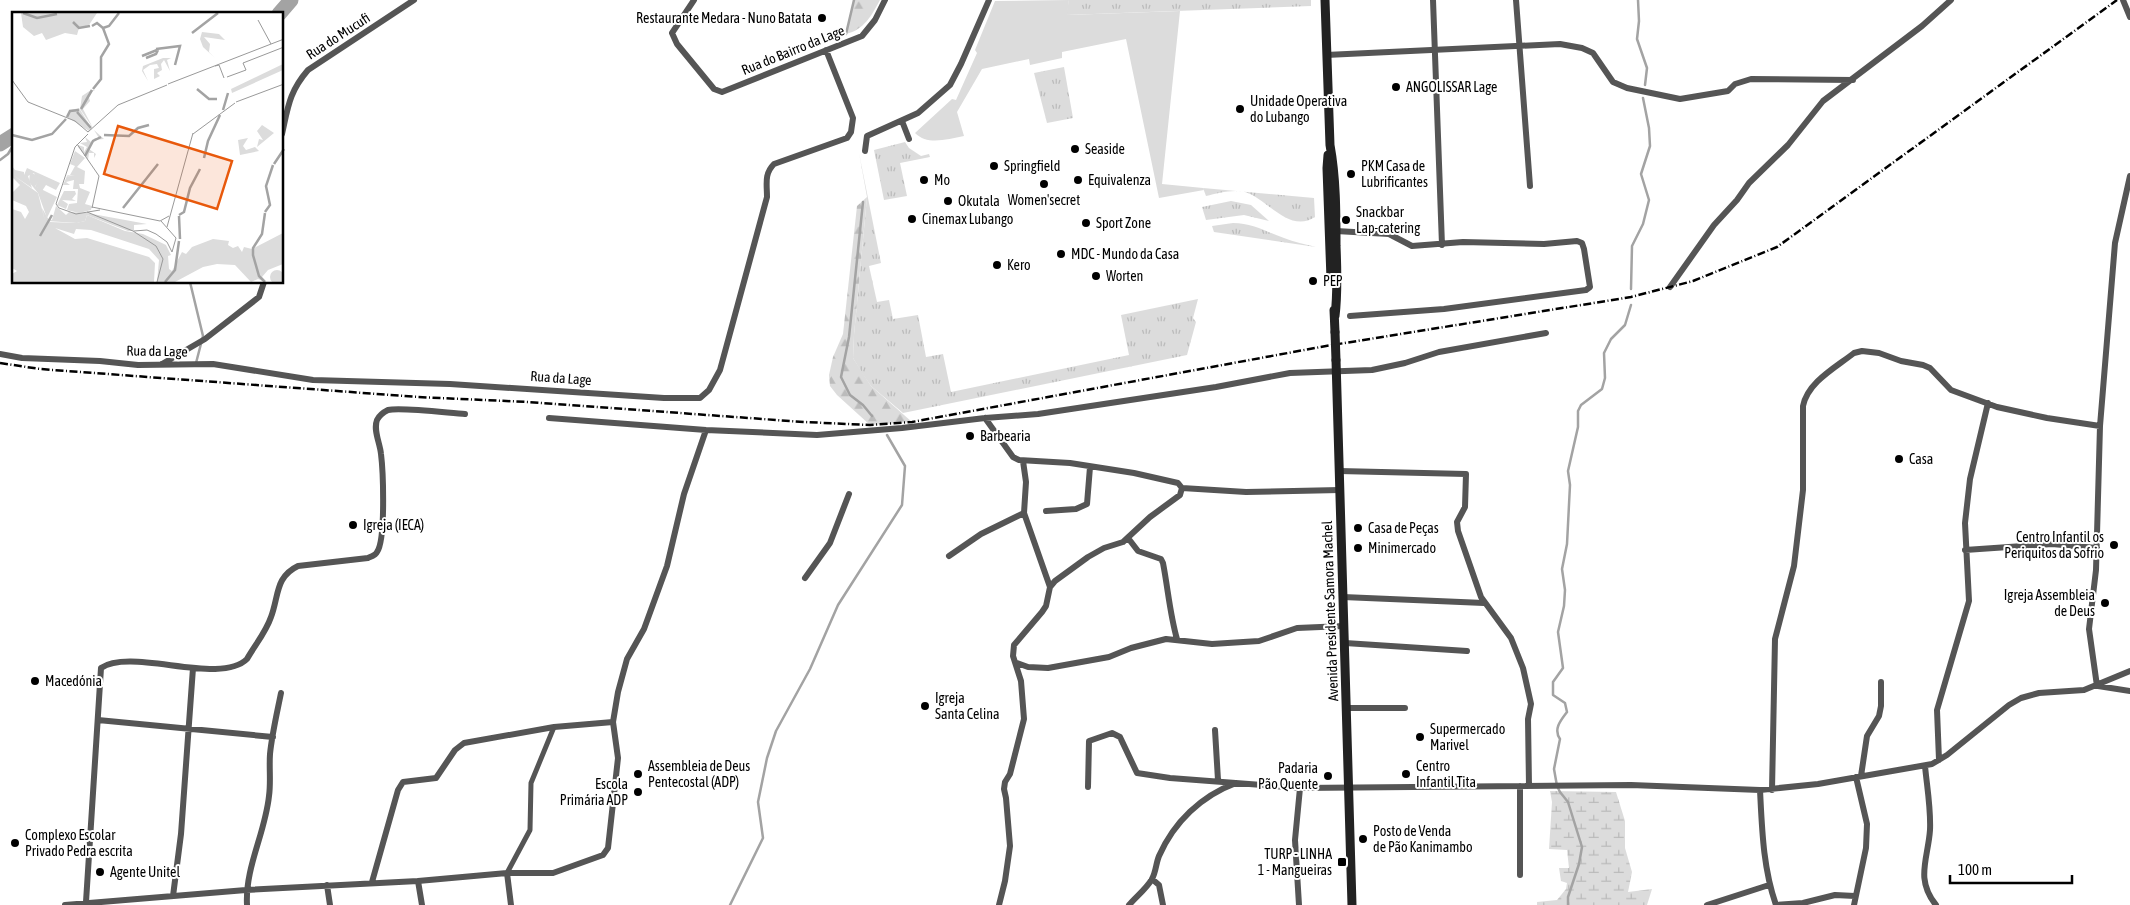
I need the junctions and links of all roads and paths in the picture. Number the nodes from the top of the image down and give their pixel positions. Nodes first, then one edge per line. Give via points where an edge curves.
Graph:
1 (414, 0) edge
2 (694, 0) edge
3 (885, 0) edge
4 (989, 0) edge
5 (1325, 0) edge
6 (1433, 0) edge
7 (1516, 0) edge
8 (1951, 0) edge
9 (2123, 0) edge
10 (2130, 17) edge
11 (1519, 45) junction
12 (826, 50) junction
13 (1436, 50) junction
14 (1326, 55) junction
15 (1853, 80) junction
16 (902, 121) junction
17 (284, 125) edge
18 (909, 138) dead end
19 (1330, 145) junction
20 (865, 151) dead end
21 (2130, 176) edge
22 (1530, 186) dead end
23 (1336, 230) junction
24 (1442, 245) junction
25 (263, 284) edge
26 (1670, 287) dead end
27 (1335, 316) junction
28 (1350, 316) dead end
29 (1546, 333) dead end
30 (0, 354) edge
31 (161, 364) junction
32 (1336, 371) junction
33 (1988, 403) junction
34 (465, 414) dead end
35 (548, 418) dead end
36 (985, 418) junction
37 (2100, 426) junction
38 (706, 430) junction
39 (1023, 461) junction
40 (1090, 467) junction
41 (1339, 471) junction
42 (1182, 488) junction
43 (1340, 490) junction
44 (849, 494) dead end
45 (1046, 511) dead end
46 (1024, 513) junction
47 (1128, 538) junction
48 (2096, 548) junction
49 (1965, 550) junction
50 (949, 556) dead end
51 (805, 578) dead end
52 (1050, 587) junction
53 (1343, 598) junction
54 (1484, 603) junction
55 (1344, 626) junction
56 (1178, 639) junction
57 (1344, 644) junction
58 (1467, 651) dead end
59 (1017, 663) junction
60 (192, 668) junction
61 (2130, 671) edge
62 (1881, 682) dead end
63 (2097, 686) junction
64 (2130, 691) edge
65 (281, 693) dead end
66 (1346, 708) junction
67 (1404, 708) dead end
68 (98, 720) junction
69 (613, 722) junction
70 (554, 727) junction
71 (187, 729) junction
72 (1215, 730) dead end
73 (273, 737) junction
74 (1939, 760) junction
75 (1925, 766) junction
76 (1859, 776) junction
77 (1218, 780) junction
78 (1237, 783) junction
79 (1520, 786) junction
80 (1529, 786) junction
81 (1088, 787) dead end
82 (1300, 788) junction
83 (1349, 788) junction
84 (1760, 790) junction
85 (1772, 790) junction
86 (507, 873) junction
87 (1520, 875) dead end
88 (1152, 879) junction
89 (418, 881) junction
90 (372, 882) junction
91 (327, 886) junction
92 (1770, 886) junction
93 (246, 890) junction
94 (173, 896) junction
95 (1855, 896) junction
96 (86, 902) junction
97 (65, 905) edge
98 (247, 905) edge
99 (330, 905) edge
100 (422, 905) edge
101 (511, 905) edge
102 (999, 905) edge
103 (1129, 905) edge
104 (1163, 905) edge
105 (1299, 905) edge
106 (1352, 905) edge
107 (1707, 905) edge
108 (1776, 905) edge
109 (1854, 905) edge
110 (1936, 905) edge

1 - 17 street, Rua do Mucufi via 308,70 296,84
2 - 12 street, Rua do Bairro da Lage via 672,33 677,44 714,89 722,92
3 - 12 street, Rua do Bairro da Lage via 862,36
4 - 16 street via 950,85 918,113
5 - 14 main road, Avenida Presidente Samora Machel
6 - 13 street
7 - 11 street
8 - 15 street
9 - 10 street
11 - 13 street
11 - 15 street via 1560,44 1582,48 1593,53 1613,82 1680,99 1728,91 1735,84 1751,79
11 - 22 street
12 - 31 street, Rua da Lage via 853,118 851,132 847,138 774,164 768,170 767,196 720,370 709,390 700,398 313,380 213,364
13 - 14 street
13 - 24 street
14 - 19 main road, Avenida Presidente Samora Machel
15 - 26 street via 1823,101 1788,145 1749,183
16 - 18 street
16 - 20 street via 867,136
19 - 23 main road, Avenida Presidente Samora Machel
19 - 27 main road, Avenida Presidente Samora Machel via 1327,168
21 - 37 street via 2115,243
23 - 24 street via 1389,234 1412,246
23 - 27 main road, Avenida Presidente Samora Machel
24 - 28 street via 1577,241 1584,248 1590,287 1444,309
25 - 31 street via 259,297 205,339
27 - 32 main road, Avenida Presidente Samora Machel, bridge
29 - 32 street via 1439,352 1372,370
30 - 31 street, Rua da Lage via 22,358
32 - 36 street via 1283,374 1038,414
32 - 41 main road, Avenida Presidente Samora Machel
33 - 37 street via 2047,418
33 - 49 street via 1970,479
33 - 85 street via 1951,390 1923,365 1862,350 1854,353 1805,396 1803,490 1794,566 1775,639
34 - 60 street via 394,410 382,414 376,429 381,451 384,508 377,552 368,558 298,566 287,571 271,617 247,659 231,668
35 - 38 street
36 - 38 street via 818,435
36 - 39 street via 1013,457
37 - 48 street
38 - 69 street via 684,494 667,566 644,629 627,660
39 - 40 street via 1063,462
39 - 46 street
40 - 42 street via 1178,483
40 - 45 street via 1087,504 1076,509
41 - 43 main road, Avenida Presidente Samora Machel
41 - 54 street via 1466,474 1465,507 1458,522 1458,531
42 - 43 street via 1246,492
42 - 47 street via 1180,494
43 - 53 main road, Avenida Presidente Samora Machel
44 - 51 street via 830,543
46 - 50 street via 981,534
46 - 52 street
47 - 52 street via 1088,557
47 - 56 street via 1138,551 1161,560 1163,564
48 - 49 street via 2052,544
48 - 63 street via 2088,629
49 - 74 street via 1969,602 1937,710
52 - 59 street via 1046,606 1014,645
53 - 54 street
53 - 55 main road, Avenida Presidente Samora Machel
54 - 80 street via 1511,638 1523,668 1531,704 1528,719
55 - 56 street via 1297,628 1260,640 1231,643
55 - 57 main road, Avenida Presidente Samora Machel
56 - 59 street via 1157,640 1083,663 1048,668
57 - 58 street
57 - 66 main road, Avenida Presidente Samora Machel
59 - 102 street via 1024,719 1004,789 1010,846
60 - 68 street via 134,662 107,664 101,668
60 - 71 street
61 - 63 street
62 - 76 street via 1882,706 1867,736
63 - 64 street
63 - 74 street via 2021,698
65 - 73 street
66 - 67 street
66 - 83 main road, Avenida Presidente Samora Machel
68 - 71 street
68 - 96 street
69 - 70 street
69 - 86 street via 618,758 608,848 603,855 553,872
70 - 86 street via 531,783 530,830
70 - 90 street via 464,744 455,750 436,778 403,782
71 - 73 street
71 - 94 street via 181,834
72 - 77 street
73 - 93 street via 269,796
74 - 75 street
75 - 76 street
75 - 110 street via 1930,831 1924,881
76 - 85 street
76 - 95 street via 1867,824 1866,848
77 - 78 street
77 - 81 street via 1137,773 1120,737 1112,733 1089,741
78 - 82 street
78 - 88 street via 1203,800 1169,836
79 - 80 street
79 - 83 street
79 - 87 street
80 - 84 street via 1630,785
82 - 83 street
82 - 105 street via 1295,840
83 - 106 main road, Avenida Presidente Samora Machel
84 - 85 street
84 - 92 street
86 - 89 street
86 - 101 street
88 - 103 street
88 - 104 street via 1159,885
89 - 90 street
89 - 100 street
90 - 91 street
91 - 93 street
91 - 99 street
92 - 107 street
92 - 108 street
93 - 94 street
93 - 98 street
94 - 96 street
95 - 108 street via 1834,895 1803,903
95 - 109 street
96 - 97 street

